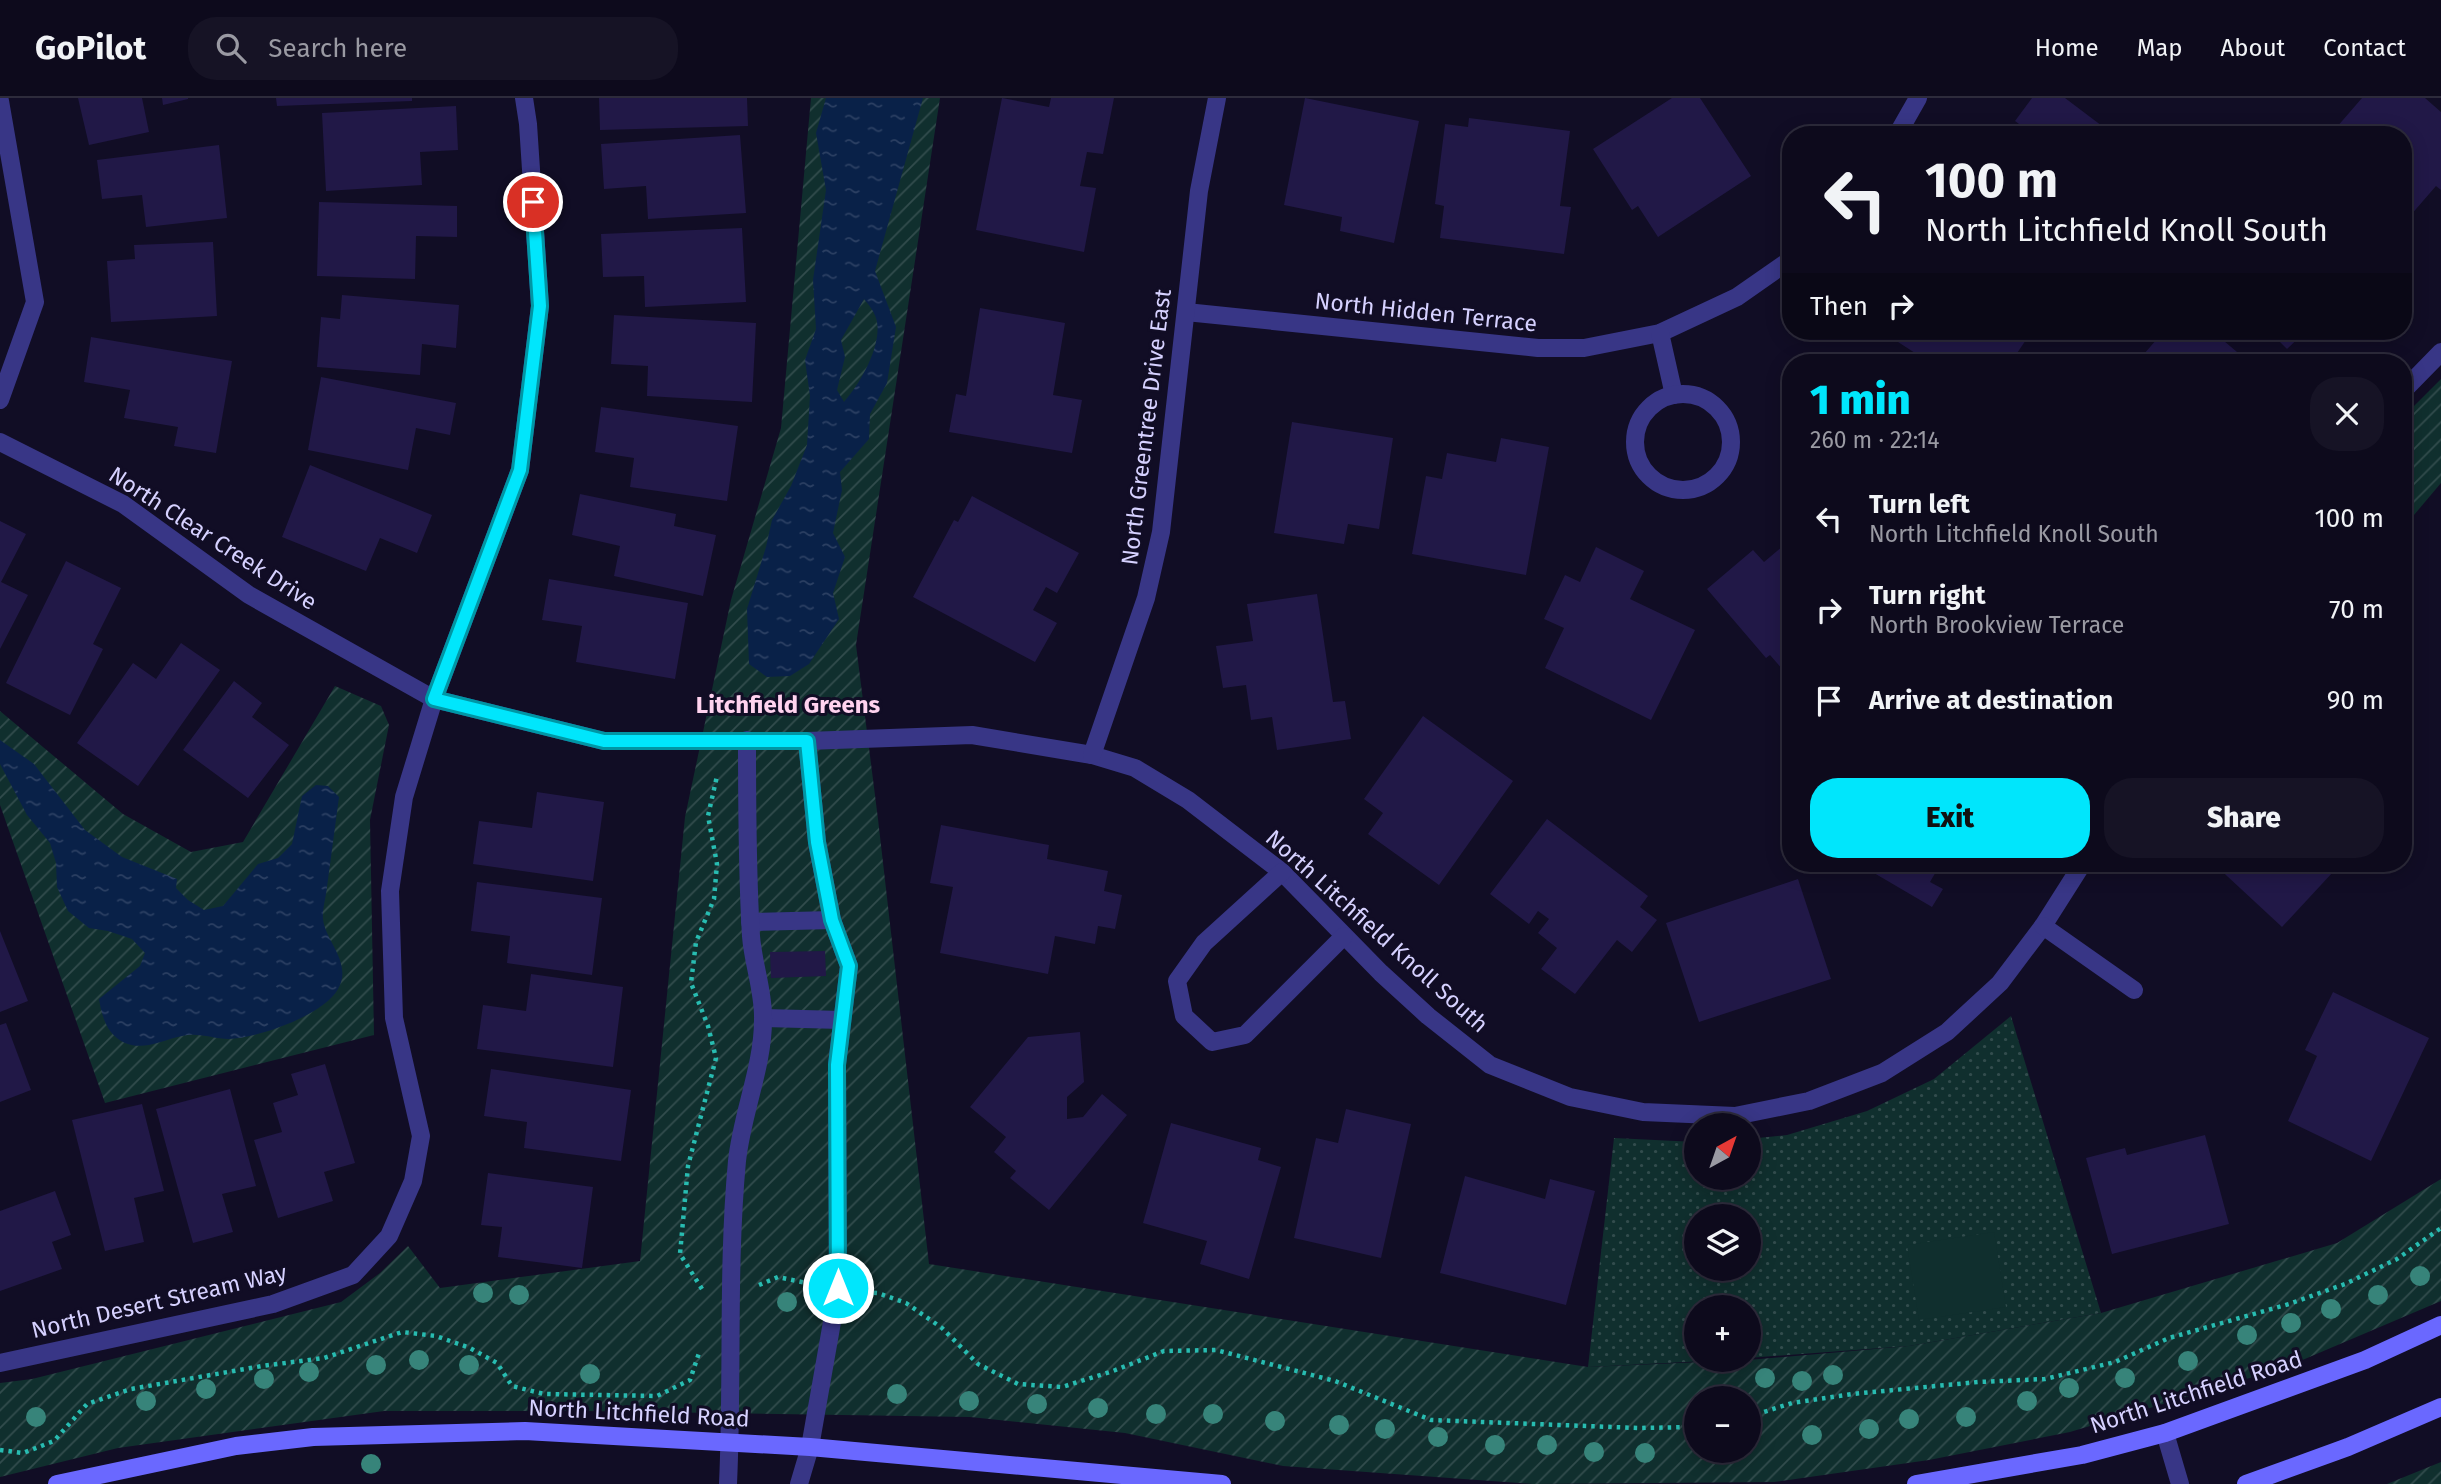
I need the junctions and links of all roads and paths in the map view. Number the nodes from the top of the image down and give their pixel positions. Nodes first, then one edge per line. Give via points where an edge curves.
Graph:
1 (524, 98) edge
2 (1217, 98) edge
3 (1918, 98) edge
4 (0, 101) edge
5 (1902, 126) edge
6 (1782, 268) edge
7 (1186, 312) junction
8 (1660, 333) junction
9 (2441, 352) edge
10 (2412, 382) edge
11 (1674, 395) junction
12 (0, 400) edge
13 (0, 442) edge
14 (434, 699) junction
15 (739, 740) junction
16 (807, 741) junction
17 (1092, 755) junction
18 (1282, 872) junction
19 (2077, 872) edge
20 (832, 920) junction
21 (750, 922) junction
22 (2043, 926) junction
23 (1344, 936) junction
24 (2134, 990) dead end
25 (764, 1018) junction
26 (842, 1020) junction
27 (2441, 1228) edge
28 (730, 1288) junction
29 (838, 1288) junction
30 (702, 1290) junction
31 (702, 1302) dead end
32 (2441, 1325) edge
33 (701, 1348) dead end
34 (0, 1363) edge
35 (2441, 1406) edge
36 (1761, 1413) edge
37 (1684, 1427) edge
38 (2165, 1433) junction
39 (730, 1443) junction
40 (810, 1447) junction
41 (0, 1450) edge
42 (57, 1484) edge
43 (729, 1484) edge
44 (799, 1484) edge
45 (1222, 1484) edge
46 (1916, 1484) edge
47 (2180, 1484) edge
48 (2246, 1484) edge

1 - 14 street, North Desert Stream Way via 540,306 520,470
2 - 7 street, North Greentree Drive East via 1199,191
3 - 5 street
4 - 12 street via 36,302
6 - 8 street, North Hidden Terrace via 1737,297
7 - 8 street, North Hidden Terrace via 1538,348 1584,348
7 - 17 street, North Greentree Drive East via 1161,533 1146,598
8 - 11 street
9 - 10 street
11 - 11 street via 1647,410 1635,439 1636,455 1654,480 1683,490 1713,480 1730,453 1731,438 1722,416 1705,400 1690,394
13 - 14 street, North Clear Creek Drive via 123,504 249,595
14 - 15 street, North Litchfield Knoll South via 604,741
14 - 34 street, North Desert Stream Way via 404,797 390,891 394,1018 421,1136 413,1181 388,1236 353,1275 273,1304
15 - 16 street, North Litchfield Knoll South
15 - 21 street
15 - 30 path via 715,781 708,816 717,864 714,899 696,942 691,983 716,1058 688,1166 681,1222 680,1254
16 - 17 street, North Litchfield Knoll South via 972,735
16 - 20 street via 817,842
17 - 18 street, North Litchfield Knoll South via 1135,768 1188,800
18 - 23 street, North Litchfield Knoll South
18 - 23 street via 1204,943 1177,981 1184,1016 1212,1042 1245,1035
19 - 22 street, North Litchfield Knoll South
20 - 21 street
20 - 26 street via 849,966
21 - 25 street
22 - 23 street, North Litchfield Knoll South via 2000,983 1965,1016 1882,1073 1809,1101 1735,1116 1643,1112 1570,1097 1489,1065 1428,1016
22 - 24 street
25 - 26 street
25 - 28 street via 737,1158
26 - 29 street via 837,1065
27 - 36 path via 2397,1259 2345,1284 2169,1338 2115,1362 2045,1379 1852,1394
28 - 29 path via 758,1286 778,1278
28 - 30 path
28 - 39 street
29 - 37 path via 878,1293 906,1303 942,1328 978,1364 1018,1384 1062,1387 1164,1350 1216,1350 1335,1381 1431,1420
29 - 40 street
30 - 31 path
32 - 38 main road, North Litchfield Road via 2365,1360
33 - 41 path via 690,1380 657,1395 544,1394 512,1386 497,1363 470,1348 436,1336 402,1332 324,1358 131,1389 87,1404 54,1441 23,1453
35 - 48 main road via 2348,1447
38 - 46 main road, North Litchfield Road via 2082,1455
38 - 47 street
39 - 40 main road, North Litchfield Road
39 - 42 main road, North Litchfield Road via 525,1431 313,1437 236,1446
39 - 43 street
40 - 44 street
40 - 45 main road, North Litchfield Road

